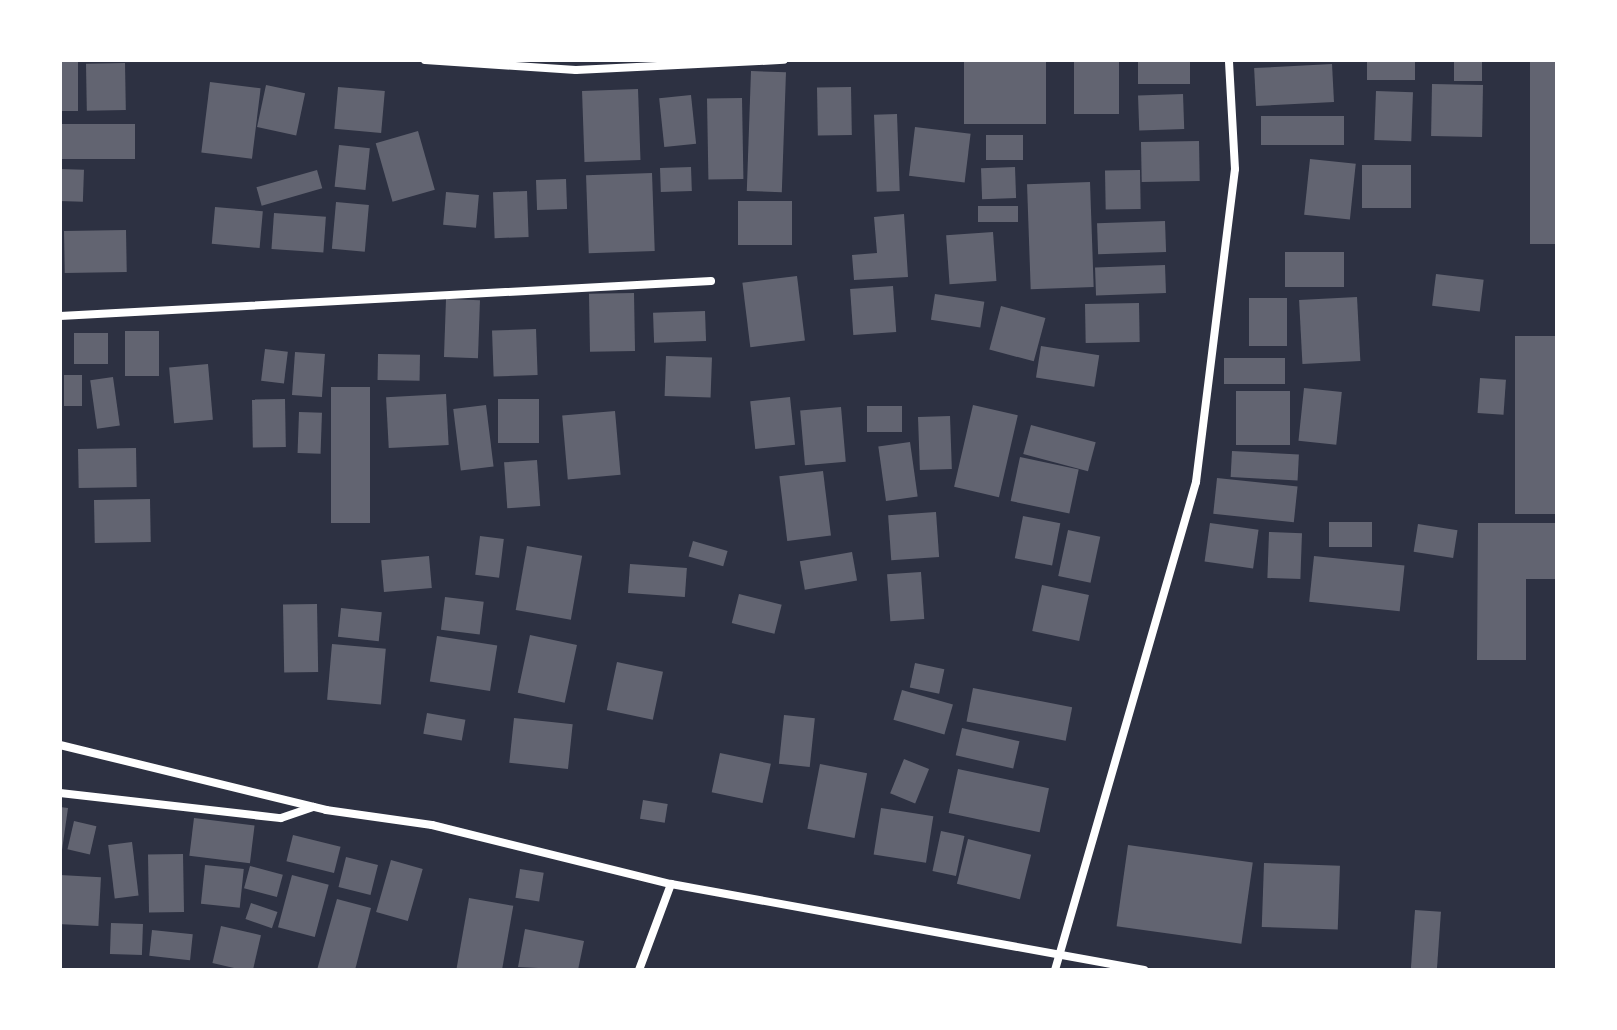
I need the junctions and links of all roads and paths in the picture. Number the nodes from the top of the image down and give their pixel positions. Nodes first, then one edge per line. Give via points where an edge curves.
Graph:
1 (425, 60) edge
2 (784, 60) edge
3 (1229, 60) edge
4 (711, 281) dead end
5 (60, 316) edge
6 (60, 745) edge
7 (60, 793) edge
8 (313, 807) junction
9 (671, 884) junction
10 (1058, 955) junction
11 (639, 970) edge
12 (1055, 970) edge
13 (1144, 970) edge

1 - 2 street via 576,70
3 - 10 street via 1235,169 1196,482
4 - 5 street
6 - 8 street
7 - 8 street via 281,818
8 - 9 street via 432,825
9 - 10 street
9 - 11 street
10 - 12 street
10 - 13 street

